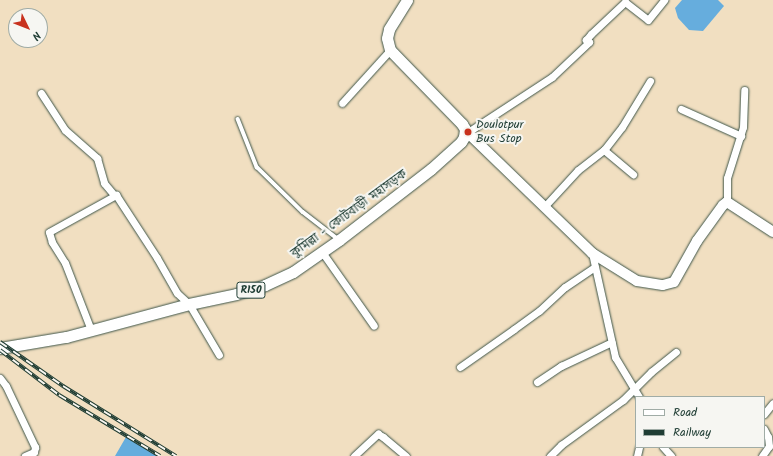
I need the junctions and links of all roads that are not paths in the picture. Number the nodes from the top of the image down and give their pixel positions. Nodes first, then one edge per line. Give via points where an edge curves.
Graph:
1 (664, 0) edge
2 (403, 2) edge
3 (390, 50) junction
4 (650, 81) dead end
5 (744, 90) dead end
6 (41, 94) dead end
7 (342, 103) dead end
8 (681, 109) dead end
9 (238, 120) dead end
10 (465, 134) junction
11 (741, 136) junction
12 (604, 150) junction
13 (633, 174) dead end
14 (114, 195) junction
15 (727, 202) junction
16 (544, 206) junction
17 (773, 232) edge
18 (339, 240) junction
19 (322, 252) junction
20 (592, 253) junction
21 (595, 267) junction
22 (189, 304) junction
23 (374, 326) dead end
24 (91, 330) junction
25 (612, 342) junction
26 (0, 348) edge
27 (676, 352) dead end
28 (219, 355) dead end
29 (460, 367) dead end
30 (0, 378) edge
31 (537, 382) dead end
32 (633, 388) junction
33 (638, 396) edge
34 (773, 403) edge
35 (765, 413) edge
36 (765, 431) edge
37 (663, 448) edge
38 (25, 456) edge
39 (354, 456) edge
40 (406, 456) edge
41 (550, 456) edge
42 (672, 456) edge
43 (762, 456) edge

1 - 10 street via 648,20 625,2 591,34 586,40 589,42 552,77
2 - 3 main road via 389,29 387,38
3 - 7 street
3 - 10 main road via 462,124
4 - 12 street via 622,127
5 - 11 street via 744,127
6 - 14 street via 66,130 97,158 104,183
8 - 11 street
9 - 18 lane via 257,167 303,212
10 - 16 street via 470,135
10 - 18 main road, কুমিল্লা - কোটবাড়ী মহাসড়ক / R150 via 461,142 431,169
11 - 15 street via 728,178
12 - 13 street
12 - 16 street via 578,170
14 - 22 street via 121,201 177,292
14 - 24 street via 49,232 65,263
15 - 17 street
15 - 20 street via 696,241 678,277 669,285 637,280
16 - 20 street
18 - 19 main road, কুমিল্লা - কোটবাড়ী মহাসড়ক / R150
19 - 22 main road, কুমিল্লা - কোটবাড়ী মহাসড়ক / R150 via 293,272 265,285
19 - 23 street
20 - 21 street
21 - 25 street
21 - 29 street
22 - 24 main road, কুমিল্লা - কোটবাড়ী মহাসড়ক / R150
22 - 28 street
24 - 26 main road, কুমিল্লা - কোটবাড়ী মহাসড়ক / R150
25 - 31 street via 561,366
25 - 32 street via 615,357
27 - 32 street
30 - 38 street via 35,447 34,452
32 - 33 street
32 - 41 street via 623,400
34 - 35 street
36 - 43 street via 769,446
37 - 42 street
39 - 40 street via 378,434

